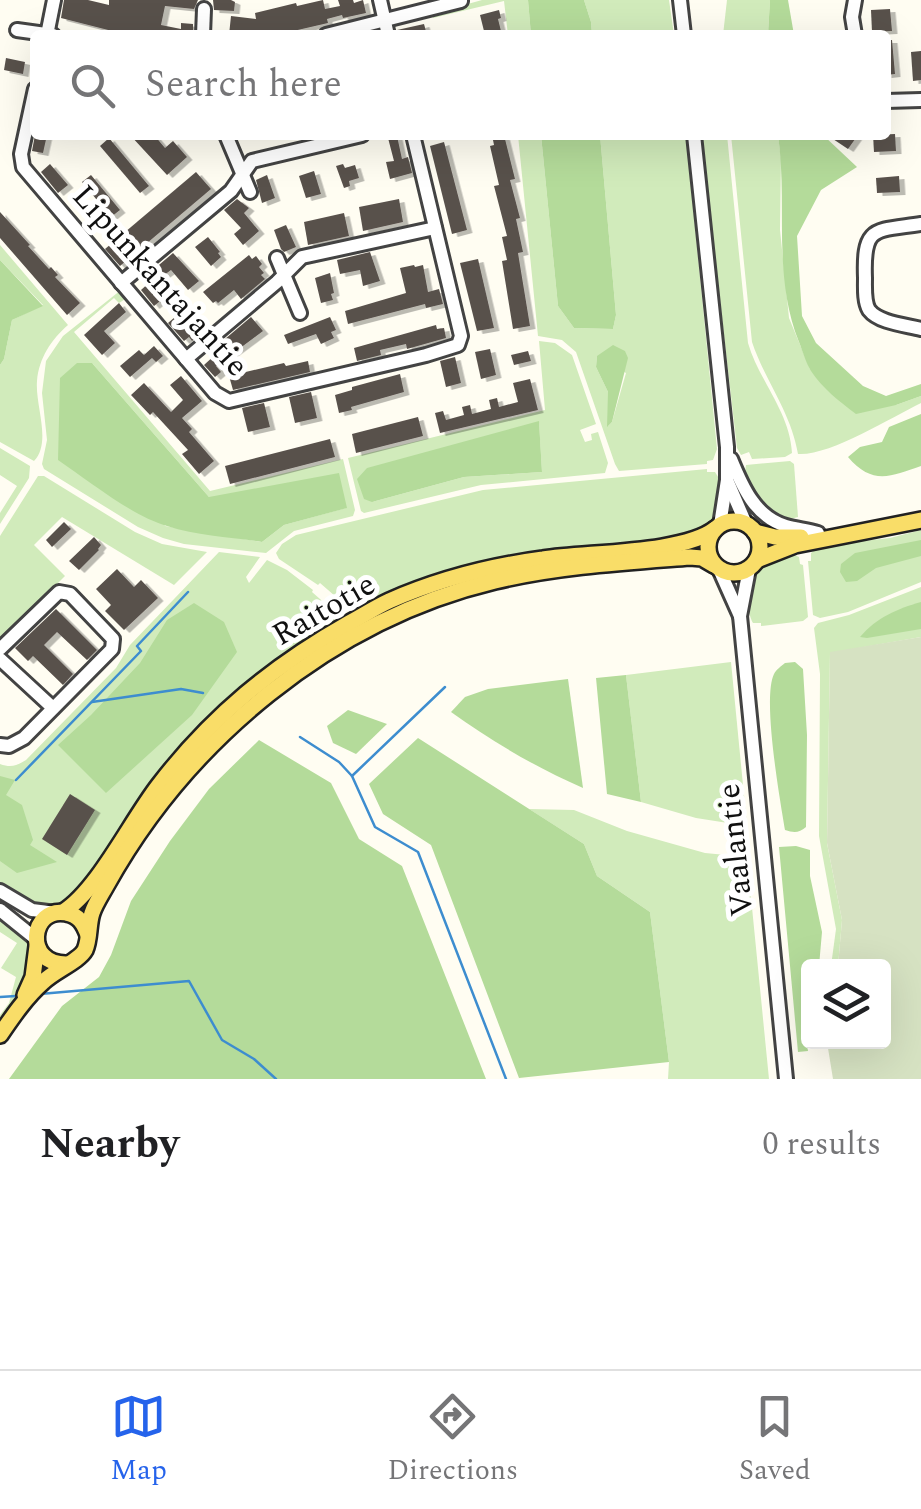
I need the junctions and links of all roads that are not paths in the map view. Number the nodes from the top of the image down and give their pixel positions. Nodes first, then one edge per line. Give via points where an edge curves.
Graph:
1 (54, 0) edge
2 (380, 0) edge
3 (680, 0) edge
4 (855, 0) edge
5 (461, 1) edge
6 (204, 9) dead end
7 (387, 28) edge
8 (18, 30) dead end
9 (50, 30) edge
10 (203, 30) edge
11 (683, 30) edge
12 (854, 30) edge
13 (30, 33) edge
14 (921, 100) edge
15 (891, 101) edge
16 (30, 112) edge
17 (228, 140) edge
18 (342, 140) edge
19 (414, 140) edge
20 (695, 140) edge
21 (242, 173) junction
22 (250, 192) dead end
23 (921, 224) edge
24 (435, 228) junction
25 (277, 258) dead end
26 (280, 278) junction
27 (120, 283) junction
28 (300, 313) dead end
29 (921, 329) edge
30 (186, 358) junction
31 (733, 479) junction
32 (921, 520) edge
33 (717, 527) junction
34 (751, 528) junction
35 (786, 537) junction
36 (753, 564) junction
37 (717, 567) junction
38 (740, 616) junction
39 (0, 649) edge
40 (0, 659) edge
41 (53, 708) junction
42 (0, 745) edge
43 (0, 891) edge
44 (0, 910) edge
45 (59, 913) junction
46 (88, 936) junction
47 (36, 942) junction
48 (67, 964) junction
49 (18, 1009) junction
50 (0, 1034) edge
51 (786, 1079) edge

1 - 9 street
2 - 7 street
3 - 11 street
4 - 12 street
5 - 7 street
6 - 10 street
8 - 13 street
14 - 15 street
16 - 27 street, Lipunkantajantie via 23,168
17 - 21 street
18 - 21 street via 252,162
19 - 24 street
20 - 31 street
21 - 22 street
21 - 27 street via 231,190
23 - 29 street via 878,231 864,249 870,310
24 - 26 street via 302,257
24 - 30 street, Lipunkantajantie via 461,336 454,348 235,402 219,397
25 - 26 street
26 - 28 street
26 - 30 street
27 - 30 street, Lipunkantajantie
31 - 33 street
31 - 34 street
31 - 35 street
32 - 35 main road via 840,537
33 - 34 main road via 733,521
33 - 37 main road via 707,548
33 - 45 main road, Raitotie via 669,546 486,568 387,602 308,646 194,742 94,881
34 - 35 main road
34 - 36 main road via 760,548
35 - 36 main road
36 - 37 main road via 737,573
36 - 38 street, Vaalantie
37 - 38 street, Vaalantie
37 - 46 main road, Raitotie via 690,557 494,581 439,598 319,657 238,718 168,795 107,884
38 - 51 street, Vaalantie
39 - 41 street via 59,592 70,594 110,634 112,648
40 - 41 street
41 - 42 street via 24,738
43 - 45 street via 32,910
44 - 47 street
45 - 46 main road via 77,917
45 - 47 main road via 39,926
46 - 48 main road via 83,954
47 - 48 main road via 48,960
47 - 49 main road via 33,976
48 - 49 main road
49 - 50 main road

